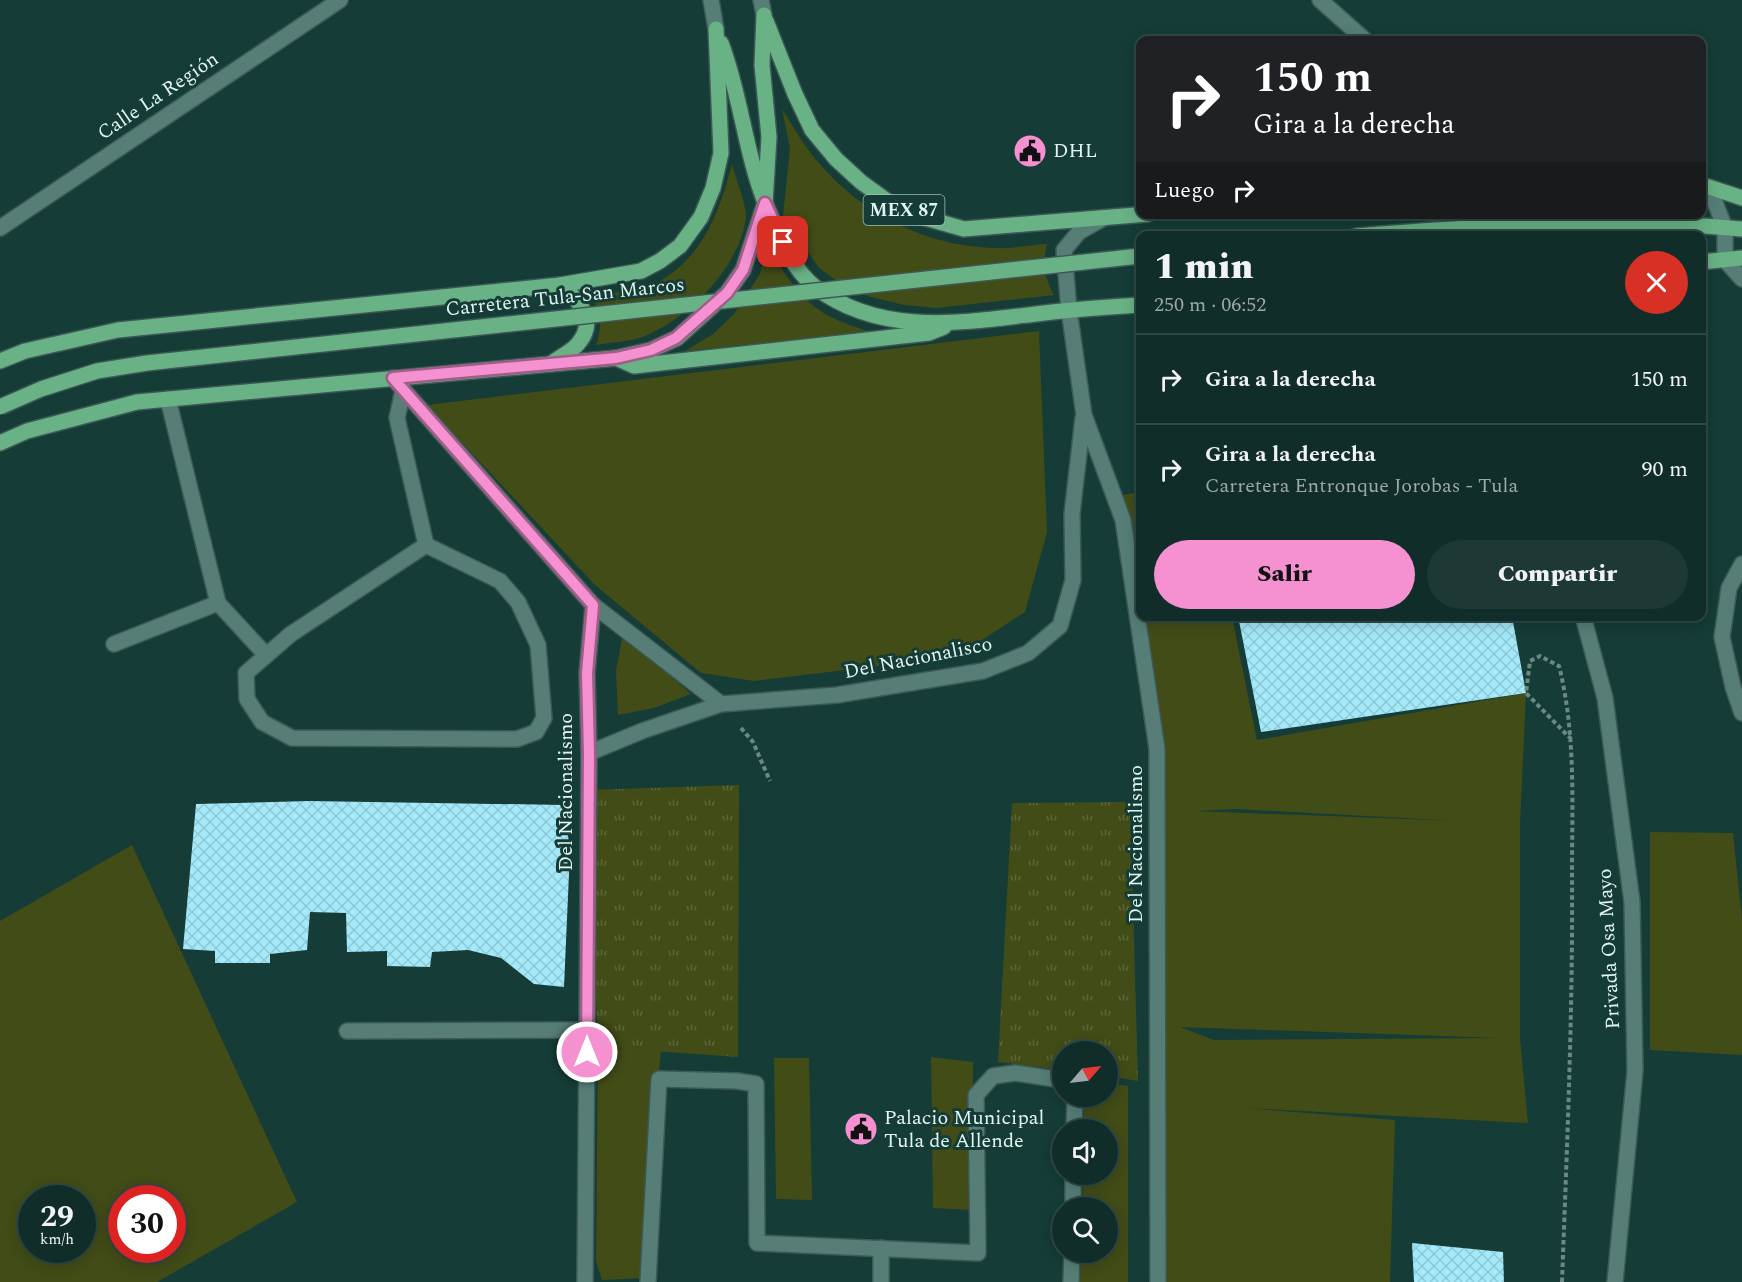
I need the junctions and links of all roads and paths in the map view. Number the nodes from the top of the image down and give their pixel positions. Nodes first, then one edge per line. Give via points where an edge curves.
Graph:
1 (340, 0) edge
2 (711, 0) edge
3 (1320, 0) edge
4 (762, 8) edge
5 (716, 28) junction
6 (1360, 36) edge
7 (1706, 187) edge
8 (1706, 189) edge
9 (1742, 198) edge
10 (765, 203) junction
11 (1136, 215) edge
12 (1104, 218) junction
13 (0, 228) edge
14 (1725, 228) junction
15 (1742, 229) edge
16 (1447, 231) edge
17 (1136, 256) edge
18 (1742, 258) edge
19 (1725, 260) junction
20 (1706, 262) edge
21 (1742, 279) edge
22 (560, 285) junction
23 (1136, 305) edge
24 (1069, 310) junction
25 (951, 324) junction
26 (616, 358) junction
27 (0, 361) edge
28 (552, 363) junction
29 (398, 384) junction
30 (168, 399) junction
31 (0, 406) edge
32 (1084, 415) junction
33 (0, 443) edge
34 (426, 545) junction
35 (1742, 564) edge
36 (218, 603) junction
37 (593, 605) junction
38 (1136, 612) edge
39 (1137, 621) edge
40 (1584, 621) edge
41 (114, 644) dead end
42 (266, 656) junction
43 (721, 704) junction
44 (1742, 713) edge
45 (1571, 739) junction
46 (589, 753) junction
47 (770, 781) dead end
48 (587, 1030) junction
49 (347, 1031) dead end
50 (1052, 1078) edge
51 (881, 1248) junction
52 (1072, 1263) edge
53 (585, 1282) edge
54 (648, 1282) edge
55 (881, 1282) edge
56 (1071, 1282) edge
57 (1158, 1282) edge
58 (1562, 1282) edge
59 (1615, 1282) edge

1 - 13 street, Calle La Región
2 - 5 street
3 - 6 street
4 - 10 main road via 762,64 769,137
4 - 12 main road, MEX 87 via 813,130 836,159 890,203 915,215 964,229
5 - 10 main road via 732,72
5 - 22 main road via 721,153 701,217 680,246 641,272
7 - 9 main road
8 - 14 street
10 - 25 main road via 798,269 814,286 873,315 907,322
10 - 26 main road via 743,270 727,293 676,338 651,350
11 - 12 main road, MEX 87
12 - 24 street via 1079,232 1064,250
14 - 15 main road
14 - 16 main road via 1556,225
14 - 19 street
17 - 31 main road, Carretera Tula-San Marcos, bridge via 147,363 97,371
18 - 19 main road
19 - 20 main road
19 - 21 street
22 - 27 main road via 118,330 25,351
22 - 28 main road via 583,306 587,323 576,345
23 - 24 main road
24 - 25 main road
24 - 32 street
25 - 26 main road via 929,333 634,366
26 - 28 main road
28 - 29 main road
29 - 30 main road
29 - 34 street via 397,418
29 - 37 street
30 - 33 main road via 137,402 27,431
30 - 36 street
32 - 38 street, Del Nacionalismo via 1122,520
32 - 43 street, Del Nacionalisco via 1072,514 1073,580 1060,626 1028,653 983,670 922,681 837,695
34 - 42 street via 291,634
34 - 42 street via 500,581 518,602 538,645 544,718 536,732 518,740 292,738 262,722 247,699 246,673
35 - 44 street via 1729,588 1722,637
36 - 41 street
36 - 42 street
37 - 43 street
37 - 46 street, Del Nacionalismo via 587,673
39 - 57 street, Del Nacionalismo via 1157,749
40 - 59 street, Privada Osa Mayo via 1605,698 1632,902 1635,1071
43 - 46 street, Del Nacionalisco
43 - 47 path via 753,742
45 - 45 path via 1559,666 1540,656 1530,661 1526,693
45 - 58 path via 1572,999
46 - 48 street, Del Nacionalismo
48 - 49 street
48 - 53 street, Del Nacionalismo
50 - 51 street via 1015,1072 993,1076 976,1095 978,1253
51 - 54 street via 757,1243 756,1084 659,1079
51 - 55 street
52 - 56 street

